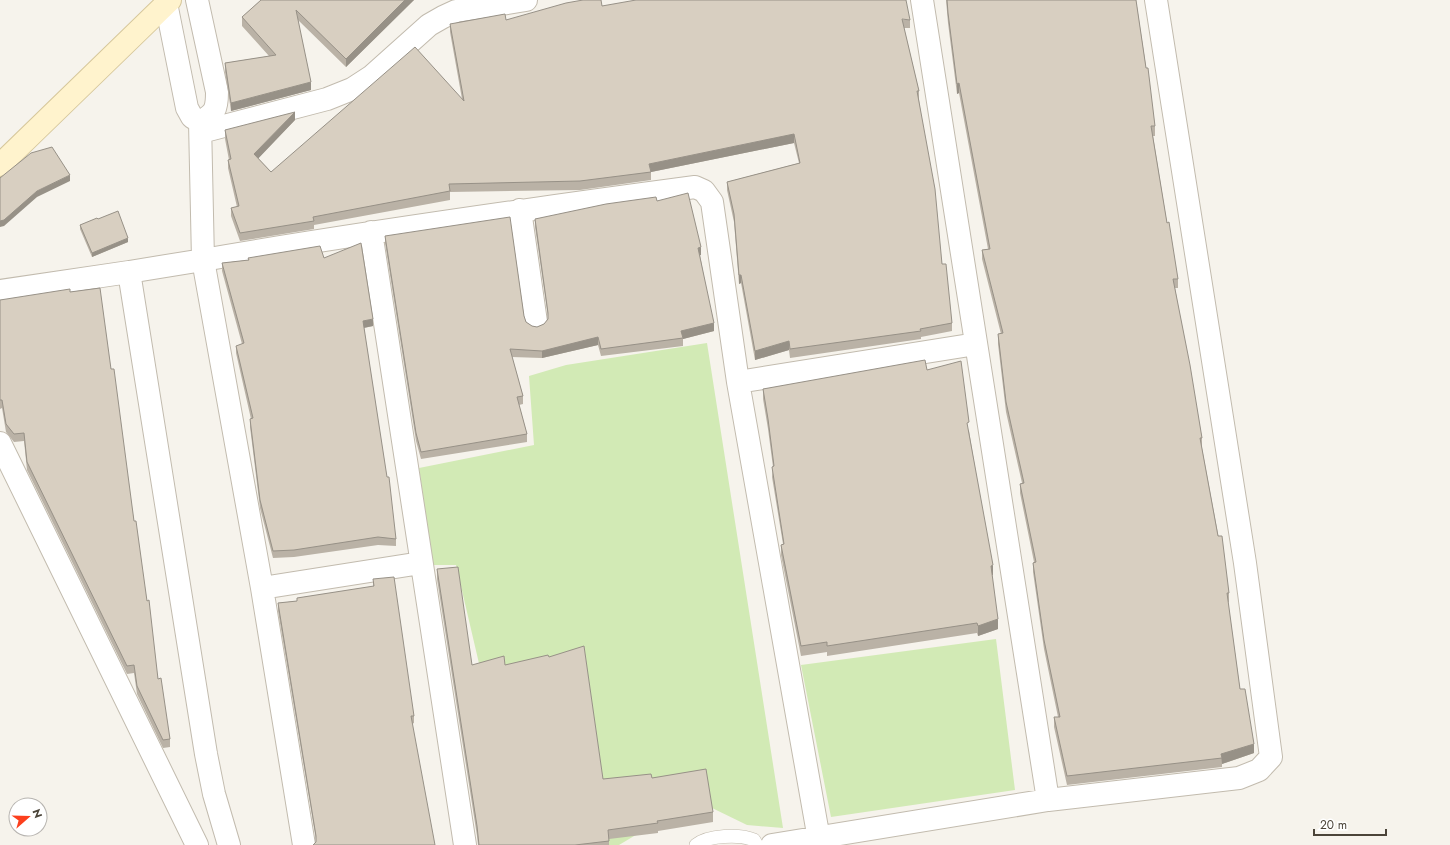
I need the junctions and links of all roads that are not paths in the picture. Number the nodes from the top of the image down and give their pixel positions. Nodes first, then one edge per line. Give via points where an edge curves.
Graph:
1 (197, 0) edge
2 (526, 0) edge
3 (922, 0) edge
4 (1156, 0) edge
5 (168, 2) edge
6 (201, 127) junction
7 (0, 165) edge
8 (520, 210) junction
9 (370, 232) junction
10 (203, 260) junction
11 (129, 272) junction
12 (0, 291) edge
13 (536, 322) dead end
14 (976, 344) junction
15 (738, 382) junction
16 (0, 443) edge
17 (421, 563) junction
18 (262, 588) junction
19 (1048, 800) junction
20 (820, 841) edge
21 (198, 845) edge
22 (229, 845) edge
23 (304, 845) edge
24 (465, 845) edge
25 (696, 845) edge
26 (757, 845) edge
27 (772, 845) edge

1 - 6 street via 217,92 214,114
2 - 6 street via 456,11 443,17 429,26 372,76 346,92 327,99
3 - 14 street
4 - 19 street via 1245,563 1272,757 1259,770 1239,778
5 - 6 street via 187,108
5 - 7 main road
6 - 10 street
8 - 9 street
8 - 13 street
8 - 15 street via 694,187 704,191 712,202
9 - 10 street
9 - 17 street
10 - 11 street
10 - 18 street
11 - 12 street
11 - 22 street via 206,754 214,794
14 - 15 street
14 - 19 street
15 - 20 street
16 - 21 street
17 - 18 street
17 - 24 street
18 - 23 street
19 - 20 street
20 - 27 street
25 - 26 lane via 717,837 740,836 754,840

